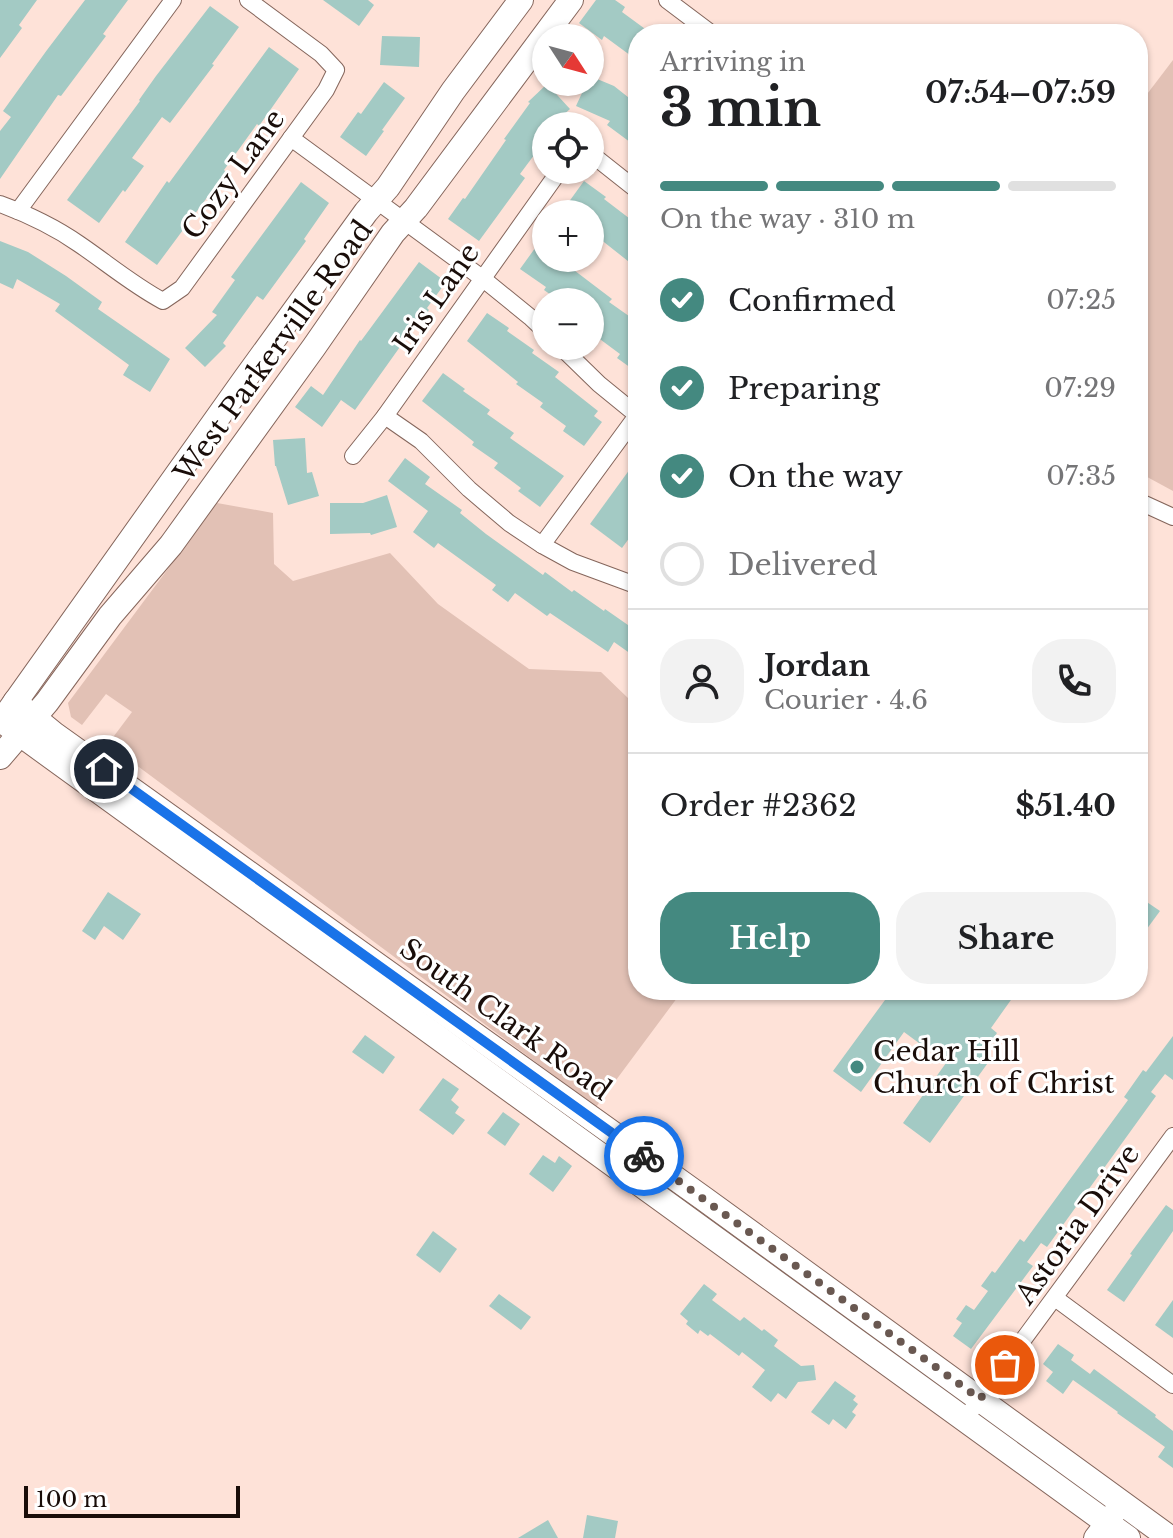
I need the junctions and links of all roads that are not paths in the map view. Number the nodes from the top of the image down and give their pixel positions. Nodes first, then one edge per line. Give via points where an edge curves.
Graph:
1 (173, 0) edge
2 (248, 0) edge
3 (521, 0) edge
4 (571, 0) edge
5 (667, 0) edge
6 (699, 24) edge
7 (291, 138) junction
8 (604, 164) edge
9 (628, 183) edge
10 (550, 184) edge
11 (376, 200) junction
12 (0, 204) edge
13 (18, 211) junction
14 (405, 221) junction
15 (482, 278) junction
16 (532, 319) edge
17 (574, 360) edge
18 (628, 406) edge
19 (385, 416) junction
20 (628, 428) edge
21 (353, 456) dead end
22 (1148, 506) edge
23 (1173, 517) edge
24 (542, 545) junction
25 (628, 582) edge
26 (10, 716) edge
27 (0, 757) edge
28 (1170, 1146) edge
29 (703, 1198) junction
30 (688, 1219) junction
31 (1055, 1298) junction
32 (854, 1307) junction
33 (839, 1328) junction
34 (1173, 1385) edge
35 (980, 1399) junction
36 (965, 1419) junction
37 (1108, 1521) edge
38 (1128, 1538) edge
39 (1170, 1538) edge

1 - 13 street
2 - 7 street, Cozy Lane via 336,70
3 - 11 main road, West Parkerville Road
4 - 14 main road, West Parkerville Road
5 - 6 street
7 - 11 street
7 - 13 street, Cozy Lane via 182,288 163,301 76,242
8 - 9 street
10 - 15 street, Iris Lane
11 - 14 street
11 - 26 main road, West Parkerville Road
12 - 13 street
14 - 15 street
14 - 26 main road, West Parkerville Road via 171,545 110,616
15 - 16 street
15 - 19 street, Iris Lane
17 - 18 street
19 - 21 street, Iris Lane
19 - 24 street
20 - 24 street
22 - 23 street
24 - 25 street
26 - 27 main road
26 - 29 main road, South Clark Road via 54,734
26 - 30 main road, South Clark Road
28 - 31 street, Astoria Drive
29 - 30 main road
29 - 32 main road, South Clark Road
30 - 33 main road, South Clark Road
31 - 34 street
31 - 35 street, Astoria Drive
32 - 33 main road
32 - 35 main road, South Clark Road
33 - 36 main road, South Clark Road
35 - 36 street, Astoria Drive
35 - 37 main road, South Clark Road
36 - 37 main road, South Clark Road
37 - 38 main road, South Clark Road
37 - 39 main road, South Clark Road

